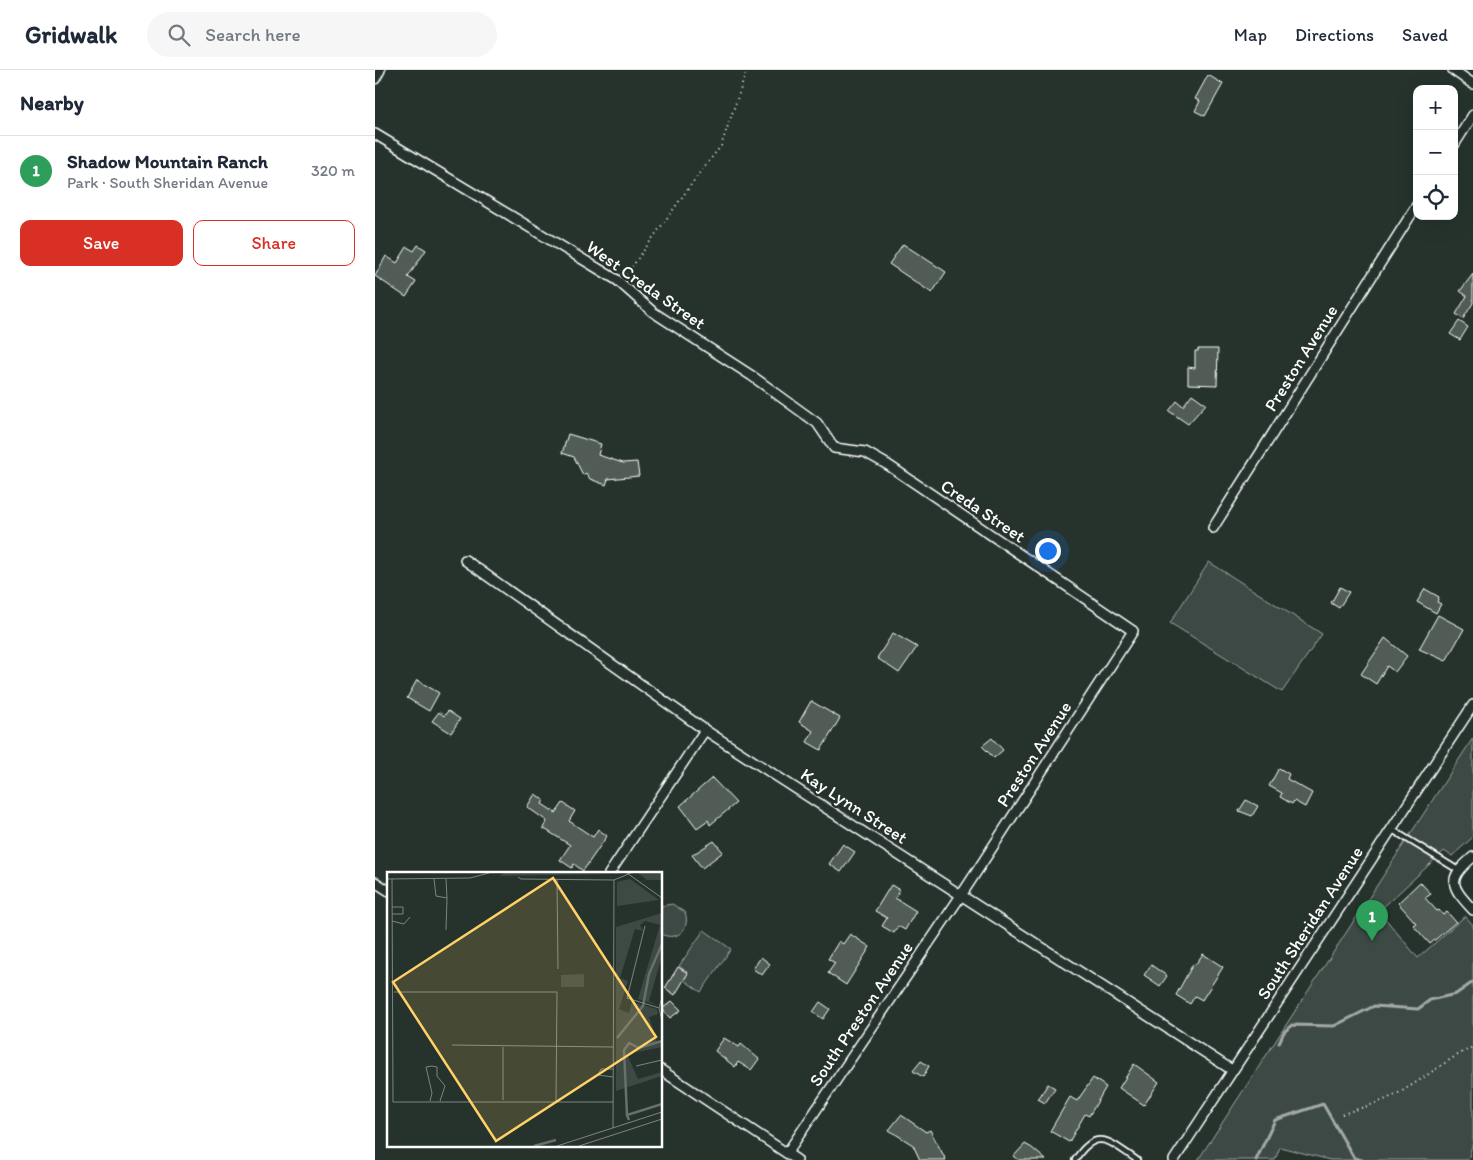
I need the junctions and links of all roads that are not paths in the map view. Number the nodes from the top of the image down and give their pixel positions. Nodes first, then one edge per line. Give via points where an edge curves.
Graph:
1 (380, 70) edge
2 (1453, 70) edge
3 (375, 79) edge
4 (1473, 84) edge
5 (1473, 115) edge
6 (375, 134) edge
7 (1458, 139) edge
8 (1413, 211) edge
9 (834, 448) joint
10 (1213, 528) dead end
11 (465, 560) dead end
12 (1133, 632) joint
13 (1473, 705) edge
14 (705, 730) junction
15 (1391, 828) junction
16 (1473, 857) edge
17 (610, 872) edge
18 (1453, 876) junction
19 (375, 882) edge
20 (387, 890) edge
21 (962, 894) junction
22 (1473, 910) edge
23 (1232, 1070) junction
24 (663, 1071) edge
25 (787, 1154) junction
26 (797, 1160) edge
27 (1075, 1160) edge
28 (1137, 1160) edge
29 (1174, 1160) edge

1 - 3 street
2 - 4 street
5 - 7 street
6 - 9 street, West Creda Street via 620,282 653,312 817,423
8 - 10 street, Preston Avenue
9 - 12 street, Creda Street via 865,452 888,465
11 - 14 street, Kay Lynn Street
12 - 21 street, Preston Avenue
13 - 15 street, South Sheridan Avenue
14 - 17 street
14 - 21 street, Kay Lynn Street
15 - 18 lane
15 - 23 street, South Sheridan Avenue
16 - 18 street
18 - 22 street via 1458,894
19 - 20 street
21 - 23 street, Kay Lynn Street
21 - 25 street, South Preston Avenue
23 - 29 street, South Sheridan Avenue
24 - 25 street
25 - 26 street
27 - 28 lane via 1090,1141 1099,1139 1108,1140

